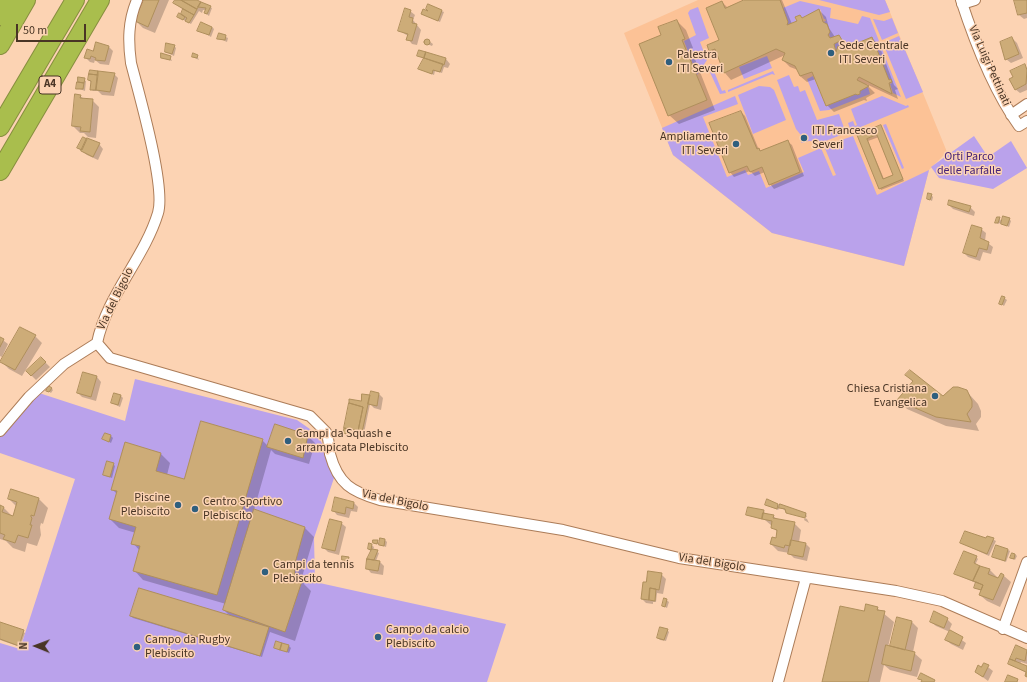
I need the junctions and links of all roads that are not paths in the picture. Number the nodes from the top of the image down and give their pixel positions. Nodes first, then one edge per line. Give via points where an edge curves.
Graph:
1 (9, 0) edge
2 (26, 0) edge
3 (75, 0) edge
4 (100, 0) edge
5 (137, 0) edge
6 (975, 0) edge
7 (962, 2) edge
8 (0, 16) edge
9 (0, 44) edge
10 (1027, 104) edge
11 (1011, 115) junction
12 (1023, 124) edge
13 (0, 127) edge
14 (0, 171) edge
15 (97, 343) junction
16 (0, 431) edge
17 (1027, 562) edge
18 (806, 578) junction
19 (1003, 629) junction
20 (1027, 638) edge
21 (778, 682) edge

1 - 8 highway
2 - 9 highway
3 - 13 highway, A4
4 - 14 highway, A4
5 - 15 street, Via del Bigolo via 131,21 129,48 159,184 159,212 101,325
6 - 7 street, Via Luigi Pettinati
7 - 11 street, Via Luigi Pettinati
10 - 11 street
11 - 12 street, Via Luigi Pettinati
15 - 16 street via 64,364 29,397
15 - 18 street, Via del Bigolo via 110,358 310,416 326,433 331,455 347,487 359,494 380,500 563,530 679,558
17 - 19 street
18 - 19 street, Via del Bigolo via 896,591 942,601
18 - 21 street
19 - 20 street, Via del Bigolo

